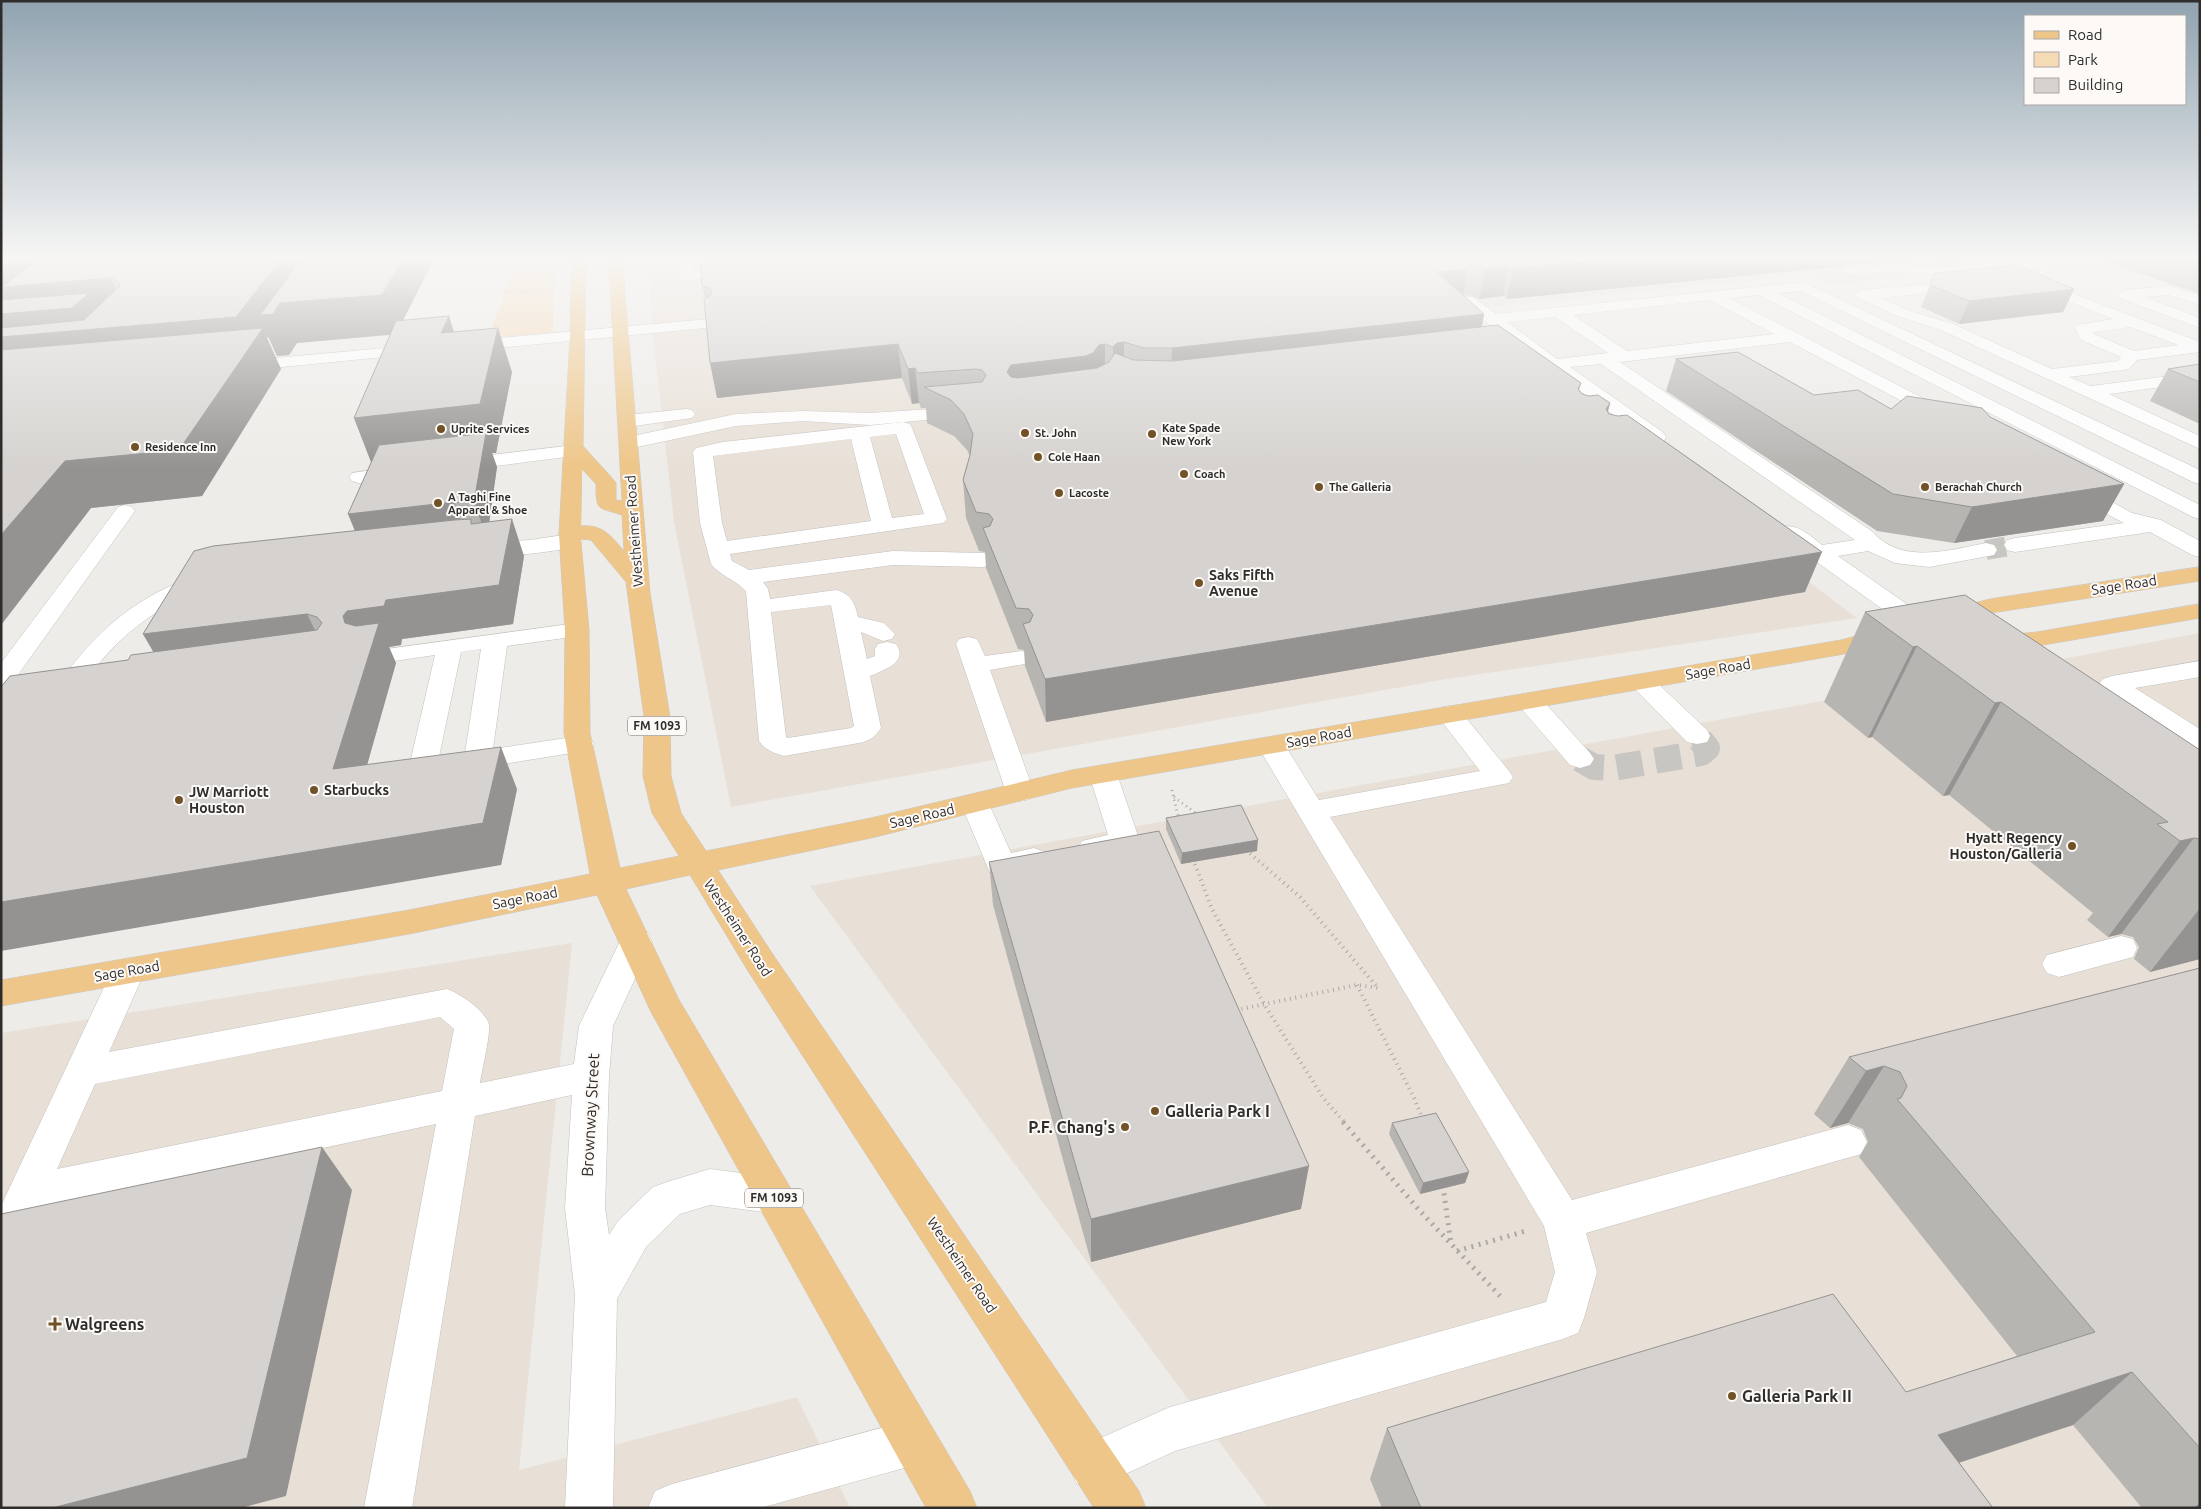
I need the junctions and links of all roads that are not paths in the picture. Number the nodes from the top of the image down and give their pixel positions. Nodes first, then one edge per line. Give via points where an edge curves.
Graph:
1 (578, 327) edge
2 (621, 327) edge
3 (671, 327) edge
4 (1502, 327) edge
5 (1577, 327) edge
6 (1774, 327) edge
7 (1834, 327) edge
8 (1889, 327) edge
9 (1948, 327) edge
10 (2088, 327) edge
11 (2147, 327) edge
12 (621, 332) junction
13 (578, 336) junction
14 (1792, 337) junction
15 (1525, 344) junction
16 (1498, 347) edge
17 (2198, 348) edge
18 (2132, 356) junction
19 (1614, 357) junction
20 (1554, 364) junction
21 (230, 367) edge
22 (1525, 367) edge
23 (2050, 374) junction
24 (2200, 378) edge
25 (2088, 392) junction
26 (803, 416) junction
27 (1630, 418) junction
28 (626, 421) junction
29 (1605, 421) edge
30 (1956, 422) edge
31 (859, 432) junction
32 (1660, 439) junction
33 (1634, 442) edge
34 (628, 443) junction
35 (2200, 443) edge
36 (574, 450) junction
37 (1676, 450) edge
38 (703, 452) junction
39 (437, 468) edge
40 (418, 470) edge
41 (359, 477) dead end
42 (2200, 478) edge
43 (2059, 480) edge
44 (125, 511) dead end
45 (631, 511) junction
46 (2200, 513) edge
47 (1778, 524) edge
48 (2153, 525) junction
49 (883, 526) junction
50 (571, 537) junction
51 (1871, 544) junction
52 (2015, 545) tunnel mouth
53 (718, 549) junction
54 (457, 550) edge
55 (1986, 550) tunnel mouth
56 (2200, 550) edge
57 (1818, 552) junction
58 (983, 560) edge
59 (2200, 574) edge
60 (223, 577) edge
61 (745, 577) junction
62 (637, 581) junction
63 (759, 607) junction
64 (2196, 615) edge
65 (848, 626) junction
66 (577, 630) junction
67 (1913, 639) junction
68 (495, 641) junction
69 (1943, 643) edge
70 (1970, 644) edge
71 (450, 646) junction
72 (374, 657) edge
73 (1021, 658) edge
74 (2200, 669) edge
75 (857, 673) junction
76 (3, 675) edge
77 (1642, 682) junction
78 (95, 694) edge
79 (1529, 701) junction
80 (1449, 714) junction
81 (1697, 736) tunnel mouth
82 (2200, 742) edge
83 (580, 744) junction
84 (1271, 745) junction
85 (478, 759) junction
86 (1580, 759) tunnel mouth
87 (1103, 774) junction
88 (1020, 792) junction
89 (975, 804) junction
90 (1311, 811) junction
91 (697, 864) junction
92 (607, 882) junction
93 (636, 942) junction
94 (2121, 948) dead end
95 (2059, 964) dead end
96 (128, 971) junction
97 (1, 993) edge
98 (82, 1072) junction
99 (591, 1076) junction
100 (458, 1103) junction
101 (1848, 1142) dead end
102 (28, 1193) junction
103 (772, 1195) junction
104 (1563, 1221) junction
105 (1, 1251) edge
106 (596, 1295) junction
107 (915, 1442) junction
108 (1094, 1466) junction
109 (388, 1508) edge
110 (589, 1508) edge
111 (672, 1508) edge
112 (953, 1508) edge
113 (1122, 1508) edge

1 - 13 main road, FM 1093
2 - 12 main road, Westheimer Road / FM 1093
3 - 12 street
4 - 15 street
5 - 19 street
6 - 14 street
7 - 46 street
8 - 42 street
9 - 23 street
10 - 18 street via 2083,328 2087,336
11 - 17 street
12 - 13 street
12 - 28 main road, Westheimer Road / FM 1093
13 - 21 street via 440,348 264,357
13 - 36 main road, FM 1093
14 - 19 street
14 - 30 street
15 - 16 street
15 - 20 street
17 - 18 street
18 - 23 street via 2122,365
19 - 20 street
19 - 51 street
20 - 22 street
20 - 27 street
23 - 25 street
24 - 25 street
25 - 35 street
26 - 28 street via 915,417 976,406 870,411 769,406
26 - 34 street via 736,420
26 - 38 street via 715,430 705,434 701,441
27 - 29 street
27 - 32 street
28 - 34 main road, Westheimer Road / FM 1093
31 - 38 street
31 - 49 street
31 - 49 street via 903,428 936,519
32 - 33 street
32 - 37 street
34 - 45 main road, Westheimer Road / FM 1093
36 - 39 street
36 - 45 main road via 606,483 606,503
36 - 50 main road, FM 1093
38 - 53 street via 711,523
40 - 41 street
43 - 48 street via 2125,517
44 - 76 street
45 - 62 main road, Westheimer Road / FM 1093
47 - 57 street
48 - 52 street
48 - 56 street
49 - 53 street
50 - 54 street via 530,547
50 - 62 main road via 590,532 599,534
50 - 66 main road, FM 1093
51 - 55 street via 1903,558 1929,560
51 - 57 street
53 - 61 street via 722,564
57 - 67 street
58 - 61 street via 893,558
59 - 67 main road, Sage Road via 1990,606
60 - 78 street via 166,596 114,635 82,668 68,690 76,695
61 - 63 street via 757,589
62 - 91 main road, Westheimer Road / FM 1093 via 657,717 656,776 667,813
63 - 65 street via 836,597 844,604
63 - 75 street via 773,741 784,747 859,735 868,728
64 - 70 main road via 2037,639
65 - 75 street
65 - 75 street via 878,627 885,641 887,658
66 - 68 street
66 - 83 main road, FM 1093 via 577,733
67 - 69 main road, Sage Road
67 - 77 main road, Sage Road via 1844,647
68 - 71 street
68 - 85 street
71 - 72 street
71 - 85 street via 424,763 427,766
73 - 88 street via 971,654
74 - 82 street via 2112,684
77 - 79 main road, Sage Road
77 - 81 street
79 - 80 main road, Sage Road
79 - 86 street
80 - 84 main road, Sage Road
80 - 90 street via 1499,777
83 - 85 street
83 - 92 main road, FM 1093
84 - 87 main road, Sage Road
84 - 90 street
87 - 88 main road, Sage Road
87 - 89 street via 1125,842 1002,865
88 - 89 main road, Sage Road
89 - 91 main road, Sage Road
90 - 104 street
91 - 92 main road, Sage Road
91 - 108 main road, Westheimer Road / FM 1093
92 - 93 main road, FM 1093
92 - 96 main road, Sage Road via 409,922
93 - 99 street, Brownway Street via 596,1026
93 - 103 main road, FM 1093 via 662,1003
94 - 95 street
96 - 97 main road, Sage Road
96 - 98 street
98 - 100 street via 447,1002 472,1025
98 - 102 street
99 - 100 street
99 - 106 street, Brownway Street via 585,1208
100 - 102 street
100 - 109 street
101 - 104 street
102 - 105 street
103 - 106 street, Brownway Street via 710,1188 667,1200 632,1234
103 - 107 main road, FM 1093
104 - 108 street via 1576,1272 1563,1318 1170,1430
106 - 110 street, Brownway Street
107 - 111 street
107 - 112 main road, FM 1093
108 - 113 main road, Westheimer Road / FM 1093

